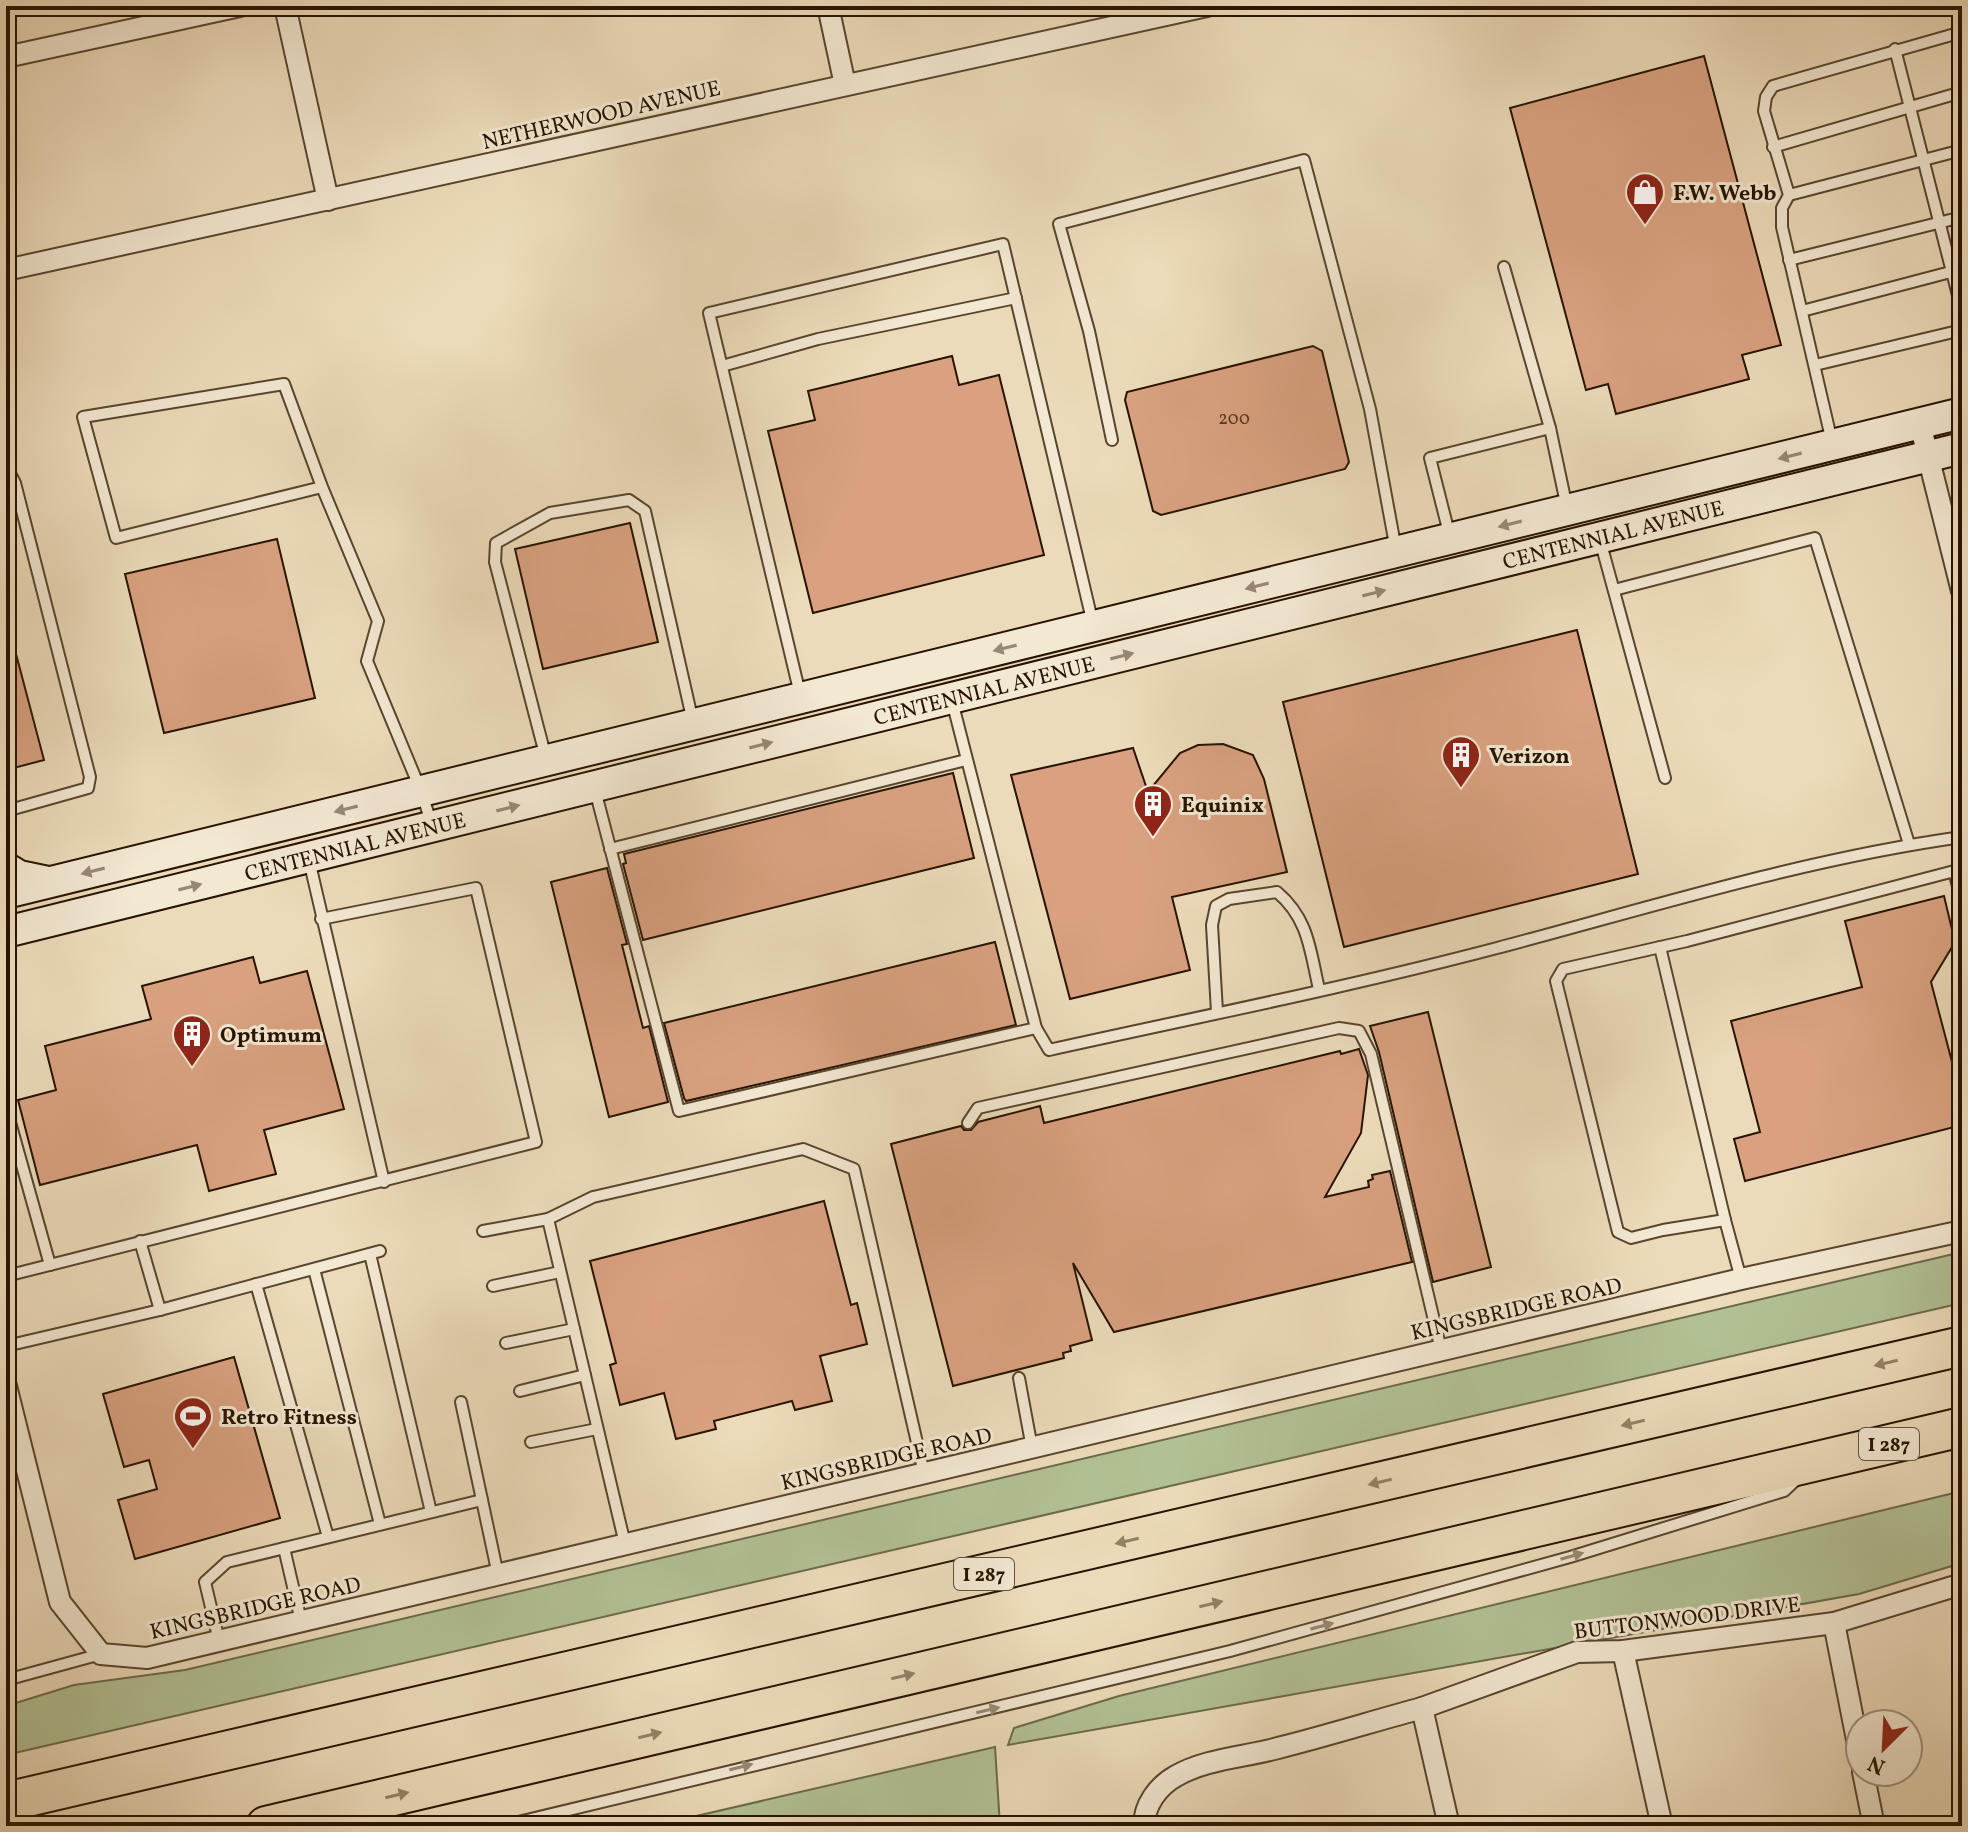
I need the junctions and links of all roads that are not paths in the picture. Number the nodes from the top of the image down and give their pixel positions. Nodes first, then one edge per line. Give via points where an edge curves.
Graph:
1 (240, 6) edge
2 (285, 6) edge
3 (828, 6) edge
4 (1207, 6) edge
5 (1962, 32) edge
6 (1895, 49) junction
7 (6, 57) edge
8 (845, 85) junction
9 (1962, 92) edge
10 (1910, 106) junction
11 (1773, 147) junction
12 (1962, 150) edge
13 (1924, 160) junction
14 (1789, 195) junction
15 (328, 200) junction
16 (1962, 217) edge
17 (1939, 223) junction
18 (1789, 260) junction
19 (1504, 267) dead end
20 (6, 270) edge
21 (1957, 271) edge
22 (1016, 298) junction
23 (1802, 311) junction
24 (1962, 311) edge
25 (1962, 330) edge
26 (1815, 365) junction
27 (722, 366) junction
28 (1962, 413) edge
29 (1920, 424) junction
30 (1550, 428) junction
31 (1112, 440) dead end
32 (1833, 445) junction
33 (1962, 448) edge
34 (1928, 456) junction
35 (6, 466) edge
36 (322, 487) junction
37 (1567, 510) junction
38 (1600, 538) junction
39 (1451, 539) junction
40 (1396, 552) junction
41 (1614, 590) junction
42 (1962, 591) edge
43 (1094, 626) junction
44 (801, 698) junction
45 (951, 698) junction
46 (694, 724) junction
47 (547, 760) junction
48 (966, 760) junction
49 (1665, 778) dead end
50 (594, 787) junction
51 (421, 791) junction
52 (6, 811) edge
53 (433, 827) junction
54 (1962, 837) edge
55 (1909, 844) junction
56 (610, 849) junction
57 (309, 857) junction
58 (6, 868) edge
59 (1958, 870) edge
60 (48, 882) junction
61 (6, 893) edge
62 (1962, 902) edge
63 (321, 919) junction
64 (6, 932) edge
65 (1660, 947) junction
66 (1319, 989) junction
67 (1217, 1012) junction
68 (1036, 1028) junction
69 (6, 1108) edge
70 (968, 1123) dead end
71 (384, 1182) junction
72 (548, 1219) junction
73 (1725, 1220) junction
74 (483, 1231) dead end
75 (1962, 1231) edge
76 (140, 1241) junction
77 (50, 1265) junction
78 (314, 1269) junction
79 (560, 1272) junction
80 (6, 1276) edge
81 (1741, 1279) junction
82 (256, 1284) junction
83 (493, 1286) dead end
84 (160, 1310) junction
85 (574, 1329) junction
86 (506, 1343) dead end
87 (6, 1346) edge
88 (1962, 1346) edge
89 (1441, 1350) junction
90 (585, 1375) junction
91 (1019, 1378) dead end
92 (6, 1386) edge
93 (520, 1391) dead end
94 (461, 1402) dead end
95 (1962, 1427) edge
96 (597, 1429) junction
97 (531, 1442) dead end
98 (1032, 1448) junction
99 (1816, 1461) junction
100 (924, 1473) junction
101 (482, 1500) junction
102 (431, 1512) junction
103 (380, 1524) junction
104 (328, 1537) junction
105 (625, 1544) junction
106 (284, 1548) junction
107 (498, 1575) junction
108 (1962, 1584) edge
109 (301, 1621) junction
110 (1834, 1623) junction
111 (219, 1641) junction
112 (1623, 1651) junction
113 (101, 1654) junction
114 (6, 1680) edge
115 (1422, 1708) junction
116 (1851, 1708) edge
117 (1866, 1788) edge
118 (6, 1802) edge
119 (266, 1826) edge
120 (502, 1826) edge
121 (1144, 1826) edge
122 (1449, 1826) edge
123 (1662, 1826) edge
124 (1874, 1826) edge

1 - 7 street
2 - 15 street
3 - 8 street
4 - 8 street, NETHERWOOD AVENUE
5 - 6 lane
6 - 10 lane
6 - 11 lane via 1773,86 1764,111
8 - 15 street, NETHERWOOD AVENUE
9 - 10 lane
10 - 11 lane
10 - 13 lane
11 - 14 lane
12 - 13 lane
13 - 14 lane
13 - 17 lane
14 - 18 lane via 1782,208
15 - 20 street, NETHERWOOD AVENUE
16 - 17 lane
17 - 18 lane
17 - 21 lane
18 - 23 lane
19 - 30 lane
21 - 23 lane
21 - 24 lane
22 - 27 lane via 832,336
22 - 27 lane via 1003,244 914,263 709,313
22 - 43 lane
23 - 26 lane
25 - 26 lane
26 - 32 lane
27 - 44 lane
28 - 29 main road, CENTENNIAL AVENUE
29 - 32 main road, CENTENNIAL AVENUE
29 - 34 street
30 - 37 lane
30 - 39 lane via 1430,458
31 - 40 lane via 1059,224 1304,160 1370,409
32 -> 37 main road, CENTENNIAL AVENUE
33 - 34 main road, CENTENNIAL AVENUE
34 - 38 main road, CENTENNIAL AVENUE
34 - 42 street
35 - 52 lane via 15,483 90,777 88,788
36 - 36 lane via 284,384 83,417 116,538
36 - 51 lane via 378,621 367,661
37 -> 39 main road, CENTENNIAL AVENUE
38 - 41 lane
45 -> 38 main road, CENTENNIAL AVENUE
39 - 40 main road, CENTENNIAL AVENUE
40 -> 43 main road, CENTENNIAL AVENUE
41 - 49 lane
41 - 55 lane via 1815,538
43 -> 44 main road, CENTENNIAL AVENUE
44 - 46 main road, CENTENNIAL AVENUE
45 - 48 lane
50 -> 45 main road, CENTENNIAL AVENUE
46 - 47 main road, CENTENNIAL AVENUE
46 - 47 lane via 645,511 629,500 550,513 496,543 495,562
47 - 51 main road, CENTENNIAL AVENUE
48 - 56 lane
48 - 68 lane
53 -> 50 main road, CENTENNIAL AVENUE
50 - 56 lane
51 - 53 lane
51 -> 60 main road, CENTENNIAL AVENUE
53 - 57 main road, CENTENNIAL AVENUE
54 - 55 lane
55 - 66 lane via 1794,868 1493,949
56 - 68 lane via 679,1111
57 - 63 lane
64 -> 57 main road, CENTENNIAL AVENUE
58 - 60 main road
59 - 62 lane
59 - 65 lane
60 - 61 main road, CENTENNIAL AVENUE
63 - 71 lane
63 - 71 lane via 476,888 536,1142
65 - 73 lane
65 - 73 lane via 1563,969 1556,981 1573,1056 1618,1232 1631,1238
66 - 67 lane
66 - 67 lane via 1305,927 1294,906 1277,892 1229,899 1216,906 1212,925
67 - 68 lane via 1049,1050
69 - 77 lane
70 - 89 lane via 978,1108 1339,1028 1359,1031 1371,1054
71 - 76 lane
72 - 74 lane
72 - 79 lane
72 - 100 lane via 593,1197 803,1149 854,1169
73 - 81 lane
75 - 81 street, KINGSBRIDGE ROAD
76 - 77 lane
76 - 84 lane
77 - 80 lane
78 - 82 lane
78 - 102 lane via 375,1253
78 - 103 lane
79 - 83 lane
79 - 85 lane
81 - 89 street, KINGSBRIDGE ROAD
82 - 84 lane
82 - 104 lane
84 - 87 lane
85 - 86 lane
85 - 90 lane
88 -> 118 highway, I 287
89 - 98 street, KINGSBRIDGE ROAD
90 - 93 lane
90 - 96 lane
91 - 98 lane
92 - 113 street via 60,1602
94 - 101 lane
95 - 99 highway, I 287
96 - 97 lane
96 - 105 lane
98 - 100 street, KINGSBRIDGE ROAD
119 -> 99 highway, I 287
120 -> 99 lane via 1074,1691 1377,1612 1784,1491
100 - 105 street, KINGSBRIDGE ROAD
101 - 102 lane
101 - 107 lane
102 - 103 lane
103 - 104 lane
104 - 106 lane
105 - 107 street, KINGSBRIDGE ROAD
106 - 109 lane
106 - 111 lane via 227,1562 205,1582
107 - 109 street, KINGSBRIDGE ROAD
108 - 110 street, BUTTONWOOD DRIVE
109 - 111 street, KINGSBRIDGE ROAD
110 - 112 street, BUTTONWOOD DRIVE
110 - 116 street
111 - 113 street, KINGSBRIDGE ROAD via 147,1658
112 - 115 street, BUTTONWOOD DRIVE via 1577,1652
112 - 123 street
113 - 114 lane
115 - 121 street, BUTTONWOOD DRIVE via 1192,1769 1174,1777 1149,1802
115 - 122 street
117 - 124 street

